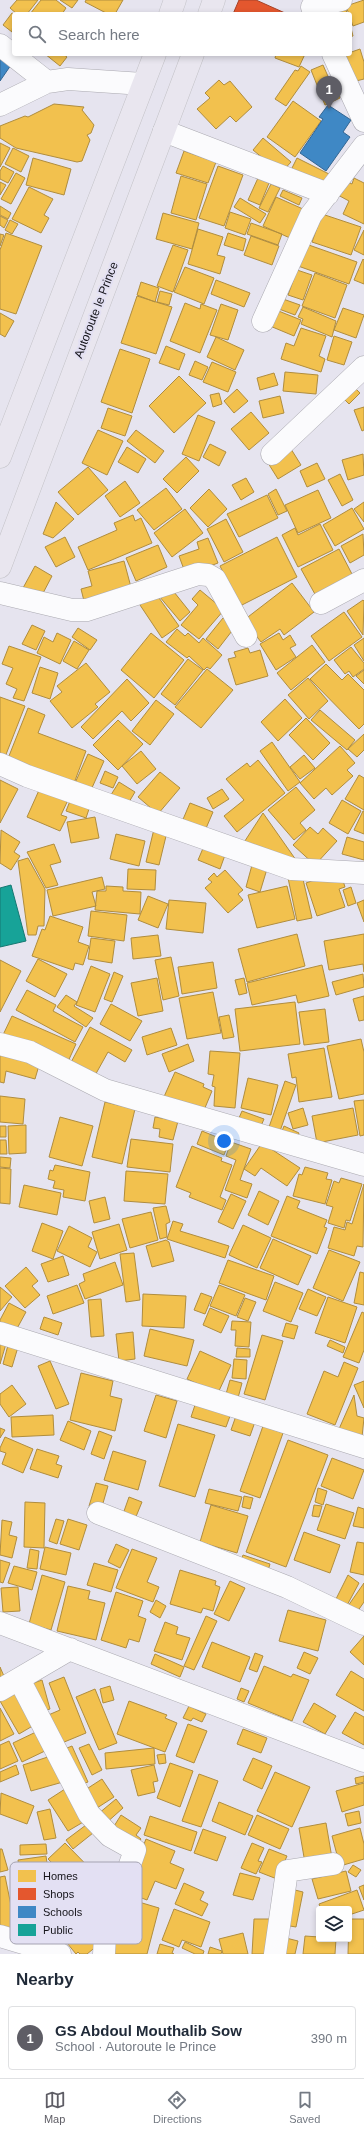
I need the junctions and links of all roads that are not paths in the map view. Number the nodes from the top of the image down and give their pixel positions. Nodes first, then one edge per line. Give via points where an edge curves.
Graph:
1 (175, 0) edge
2 (214, 0) edge
3 (341, 0) edge
4 (312, 7) edge
5 (171, 12) edge
6 (210, 12) edge
7 (0, 45) edge
8 (12, 54) edge
9 (14, 56) edge
10 (154, 56) edge
11 (192, 56) edge
12 (334, 56) edge
13 (47, 82) junction
14 (143, 84) junction
15 (0, 105) edge
16 (364, 121) edge
17 (164, 131) junction
18 (364, 146) edge
19 (328, 194) junction
20 (263, 321) dead end
21 (364, 367) edge
22 (272, 454) dead end
23 (0, 458) edge
24 (0, 567) edge
25 (364, 580) edge
26 (0, 593) edge
27 (321, 604) dead end
28 (246, 636) dead end
29 (0, 764) edge
30 (364, 873) edge
31 (0, 1044) edge
32 (364, 1165) edge
33 (0, 1333) edge
34 (364, 1447) edge
35 (98, 1513) dead end
36 (0, 1623) edge
37 (364, 1624) edge
38 (70, 1649) junction
39 (19, 1679) junction
40 (0, 1690) edge
41 (364, 1760) edge
42 (131, 1862) edge
43 (333, 1864) dead end
44 (0, 1936) edge
45 (10, 1939) edge
46 (27, 1944) edge
47 (105, 1944) edge
48 (60, 1954) edge
49 (104, 1954) edge
50 (275, 1954) edge

1 - 5 main road
2 - 6 main road
3 - 4 street
7 - 8 street
9 - 13 street
10 - 14 main road
11 - 17 main road, Autoroute le Prince
12 - 16 street
13 - 14 street via 68,79
13 - 15 street
14 - 23 main road
17 - 19 street
17 - 24 main road, Autoroute le Prince
18 - 19 street
19 - 20 street via 311,215
21 - 22 street
25 - 27 street
26 - 28 street via 72,610 87,610 198,574 208,575 214,579
29 - 30 street via 27,776 292,869
31 - 32 street via 30,1052 105,1090
33 - 34 street
35 - 37 street via 287,1587
36 - 38 street
38 - 39 street
38 - 41 street
39 - 40 street
39 - 42 street via 89,1814 110,1836 135,1850
43 - 50 street via 287,1871
44 - 45 street
46 - 48 street
47 - 49 street

